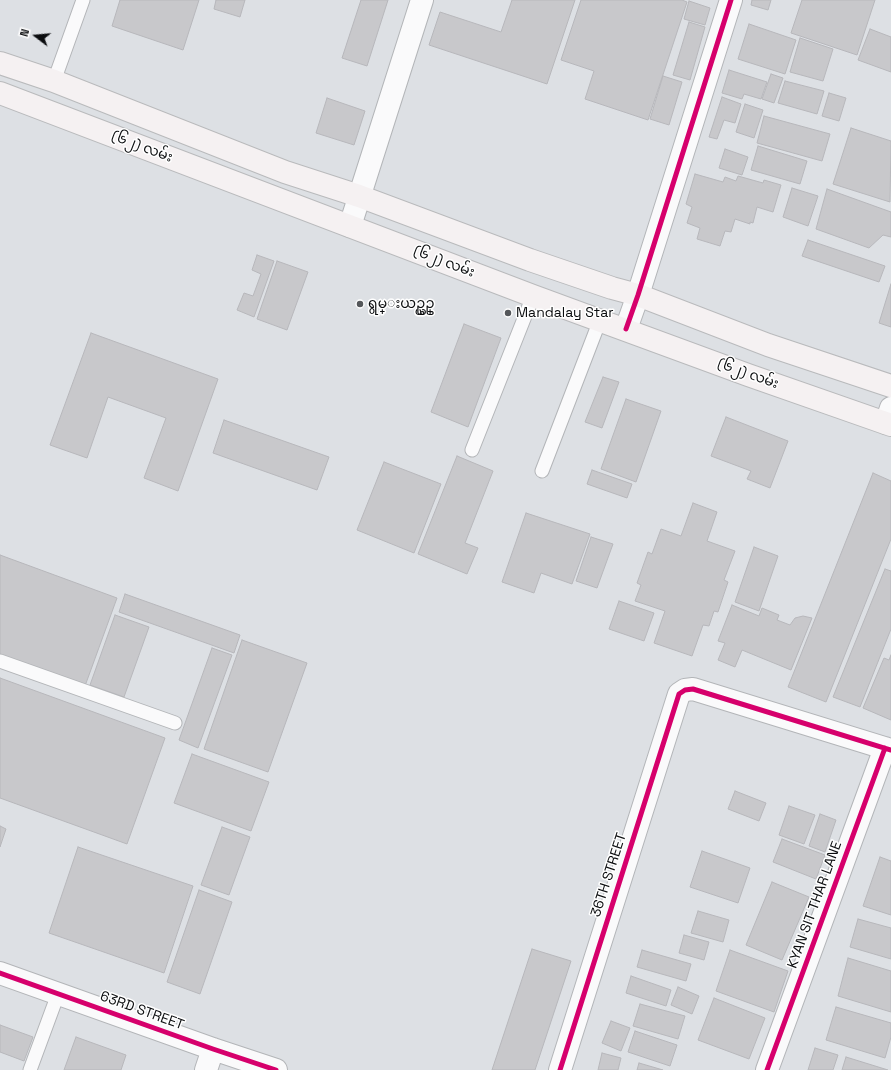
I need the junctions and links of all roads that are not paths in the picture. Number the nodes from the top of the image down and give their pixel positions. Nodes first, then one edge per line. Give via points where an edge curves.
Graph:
1 (83, 0) edge
2 (422, 0) edge
3 (731, 0) edge
4 (0, 63) edge
5 (54, 81) junction
6 (0, 93) edge
7 (359, 196) junction
8 (350, 226) junction
9 (638, 295) junction
10 (533, 296) junction
11 (600, 320) junction
12 (626, 329) junction
13 (891, 386) edge
14 (889, 419) edge
15 (472, 450) dead end
16 (542, 471) dead end
17 (0, 661) edge
18 (174, 723) dead end
19 (888, 749) edge
20 (0, 974) edge
21 (58, 994) junction
22 (213, 1049) junction
23 (30, 1070) edge
24 (206, 1070) edge
25 (276, 1070) edge
26 (560, 1070) edge
27 (767, 1070) edge

1 - 5 lane
2 - 7 street
3 - 9 street
4 - 5 main road, (၆၂) လမ်း
5 - 7 main road, (၆၂) လမ်း via 285,172
6 - 8 main road, (၆၂) လမ်း
7 - 8 street
7 - 9 main road, (၆၂) လမ်း via 530,260
8 - 10 main road, (၆၂) လမ်း
9 - 12 street
9 - 13 main road, (၆၂) လမ်း via 768,344
10 - 11 main road, (၆၂) လမ်း
10 - 15 lane
11 - 12 main road, (၆၂) လမ်း
11 - 16 lane
12 - 14 main road, (၆၂) လမ်း via 742,372
17 - 18 lane
19 - 26 street, 36TH STREET via 693,689 679,694
19 - 27 street, KYAN SIT THAR LANE
20 - 21 street, 63RD STREET
21 - 22 street, 63RD STREET
21 - 23 lane
22 - 24 street
22 - 25 street, 63RD STREET

